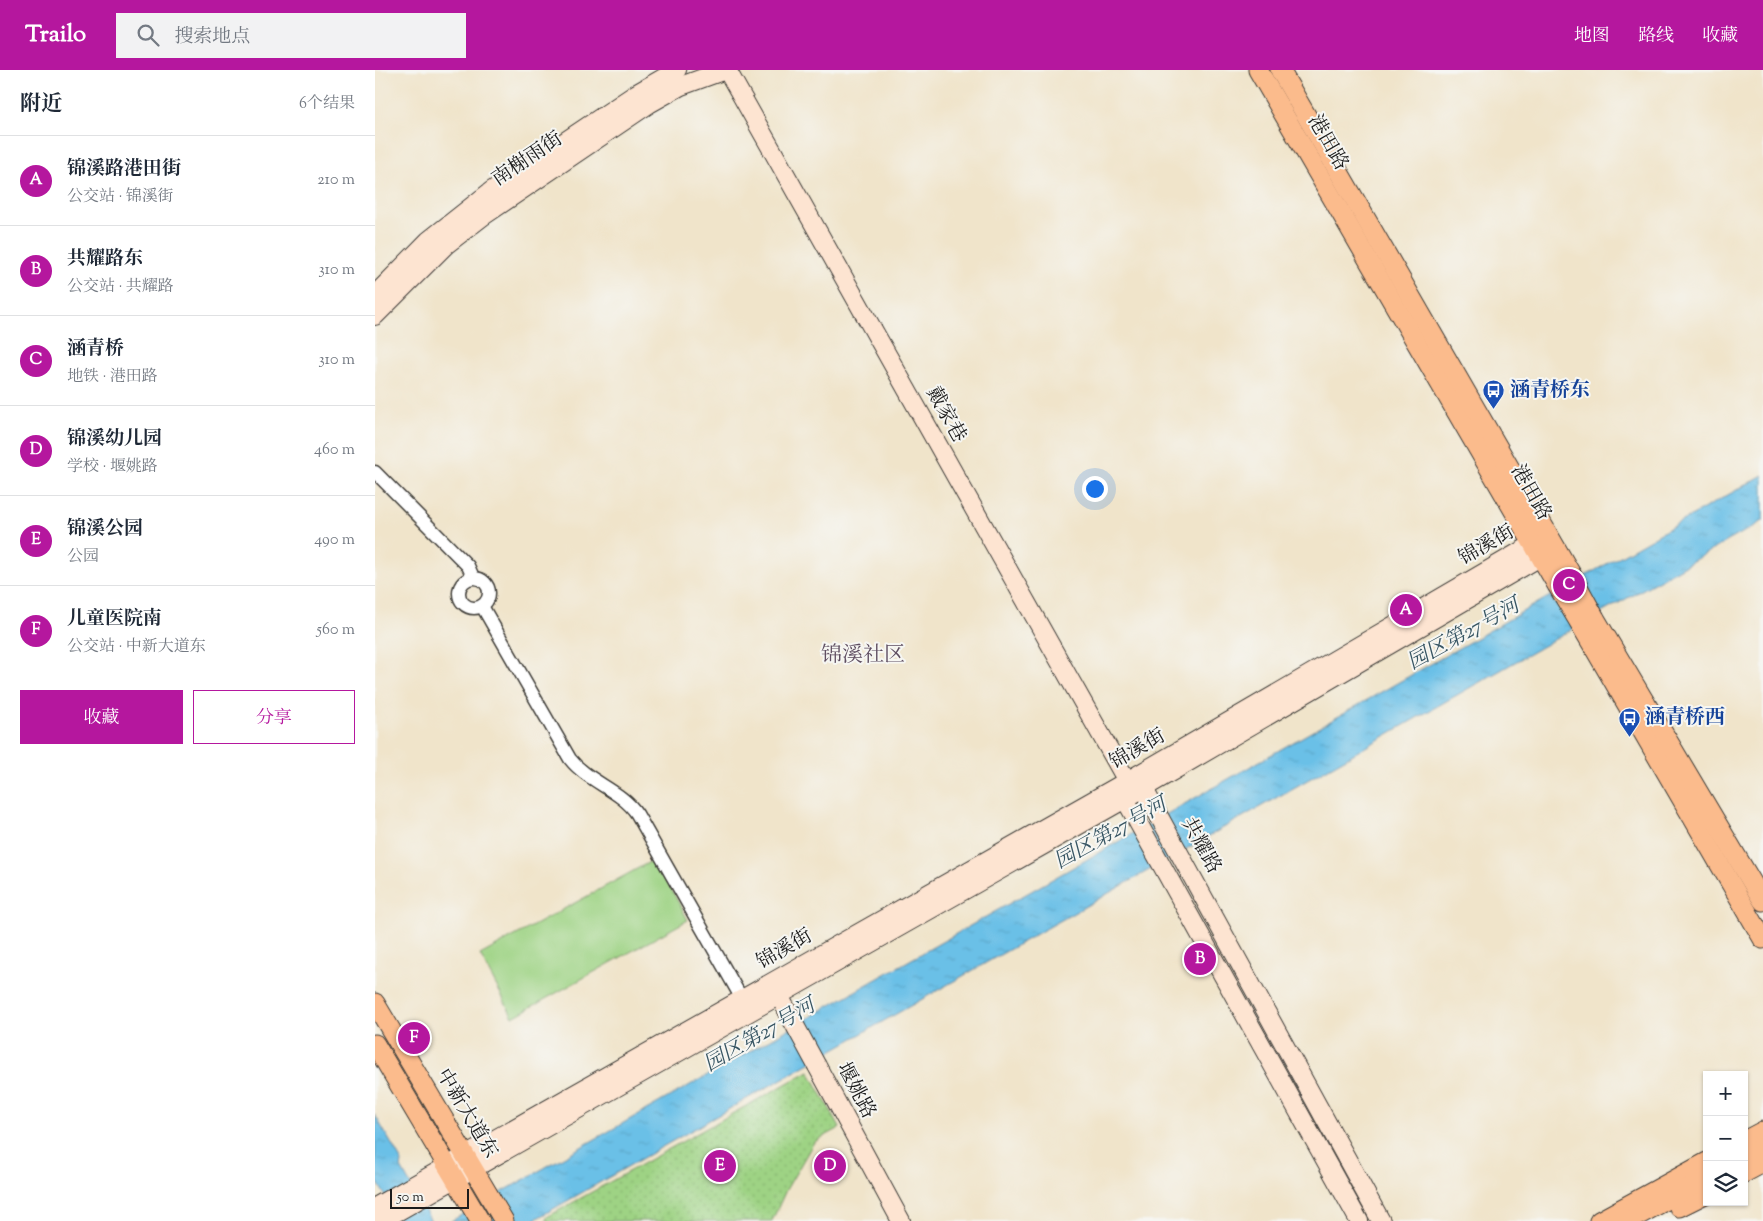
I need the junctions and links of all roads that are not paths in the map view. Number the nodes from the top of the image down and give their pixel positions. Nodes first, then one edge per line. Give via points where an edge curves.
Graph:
1 (677, 70) edge
2 (726, 70) edge
3 (1258, 70) edge
4 (1280, 70) edge
5 (375, 296) edge
6 (375, 316) edge
7 (375, 472) edge
8 (1542, 548) junction
9 (473, 577) junction
10 (482, 606) junction
11 (1589, 622) junction
12 (1127, 781) junction
13 (1144, 789) junction
14 (1125, 799) junction
15 (1763, 901) edge
16 (1763, 939) edge
17 (775, 989) junction
18 (742, 999) junction
19 (375, 1003) edge
20 (375, 1044) edge
21 (1763, 1131) edge
22 (1763, 1147) edge
23 (469, 1162) junction
24 (1751, 1162) edge
25 (1703, 1164) edge
26 (451, 1173) junction
27 (1703, 1180) edge
28 (1703, 1195) edge
29 (1705, 1206) edge
30 (383, 1211) edge
31 (480, 1221) edge
32 (504, 1221) edge
33 (901, 1221) edge
34 (1359, 1221) edge
35 (1381, 1221) edge
36 (1599, 1221) edge
37 (1627, 1221) edge
38 (1654, 1221) edge
39 (1677, 1221) edge

1 - 5 main road, 南榭雨街 via 637,93 491,191 429,240
2 - 6 main road, 南榭雨街 via 681,86 649,104 482,217 447,244
2 - 12 main road, 戴家巷
3 - 8 main road, 港田路
4 - 8 main road, 港田路
7 - 9 street via 468,566
8 - 11 main road, 港田路, bridge
8 - 12 main road, 锦溪街
8 - 13 main road, 锦溪街
9 - 10 street via 483,580 488,587 489,597
9 - 10 street via 461,584 459,598 470,607
10 - 18 street via 570,759 629,803 637,814
11 - 15 main road, 港田路
11 - 16 main road, 港田路
12 - 13 main road
12 - 14 main road
12 - 17 main road, 锦溪街
13 - 14 main road, 锦溪街
13 - 35 main road, 共耀路
14 - 17 main road, 锦溪街
14 - 34 main road
17 - 18 main road, 锦溪街
17 - 23 main road, 锦溪街
17 - 33 main road, 堰姚路, bridge
18 - 23 main road, 锦溪街
19 - 23 main road, 中新大道东
20 - 26 main road
21 - 24 main road
22 - 24 main road
23 - 26 main road, 锦溪街
23 - 32 main road, 中新大道东
25 - 36 main road
26 - 30 main road, 锦溪街
26 - 31 main road
27 - 37 main road
28 - 38 main road
29 - 39 main road

